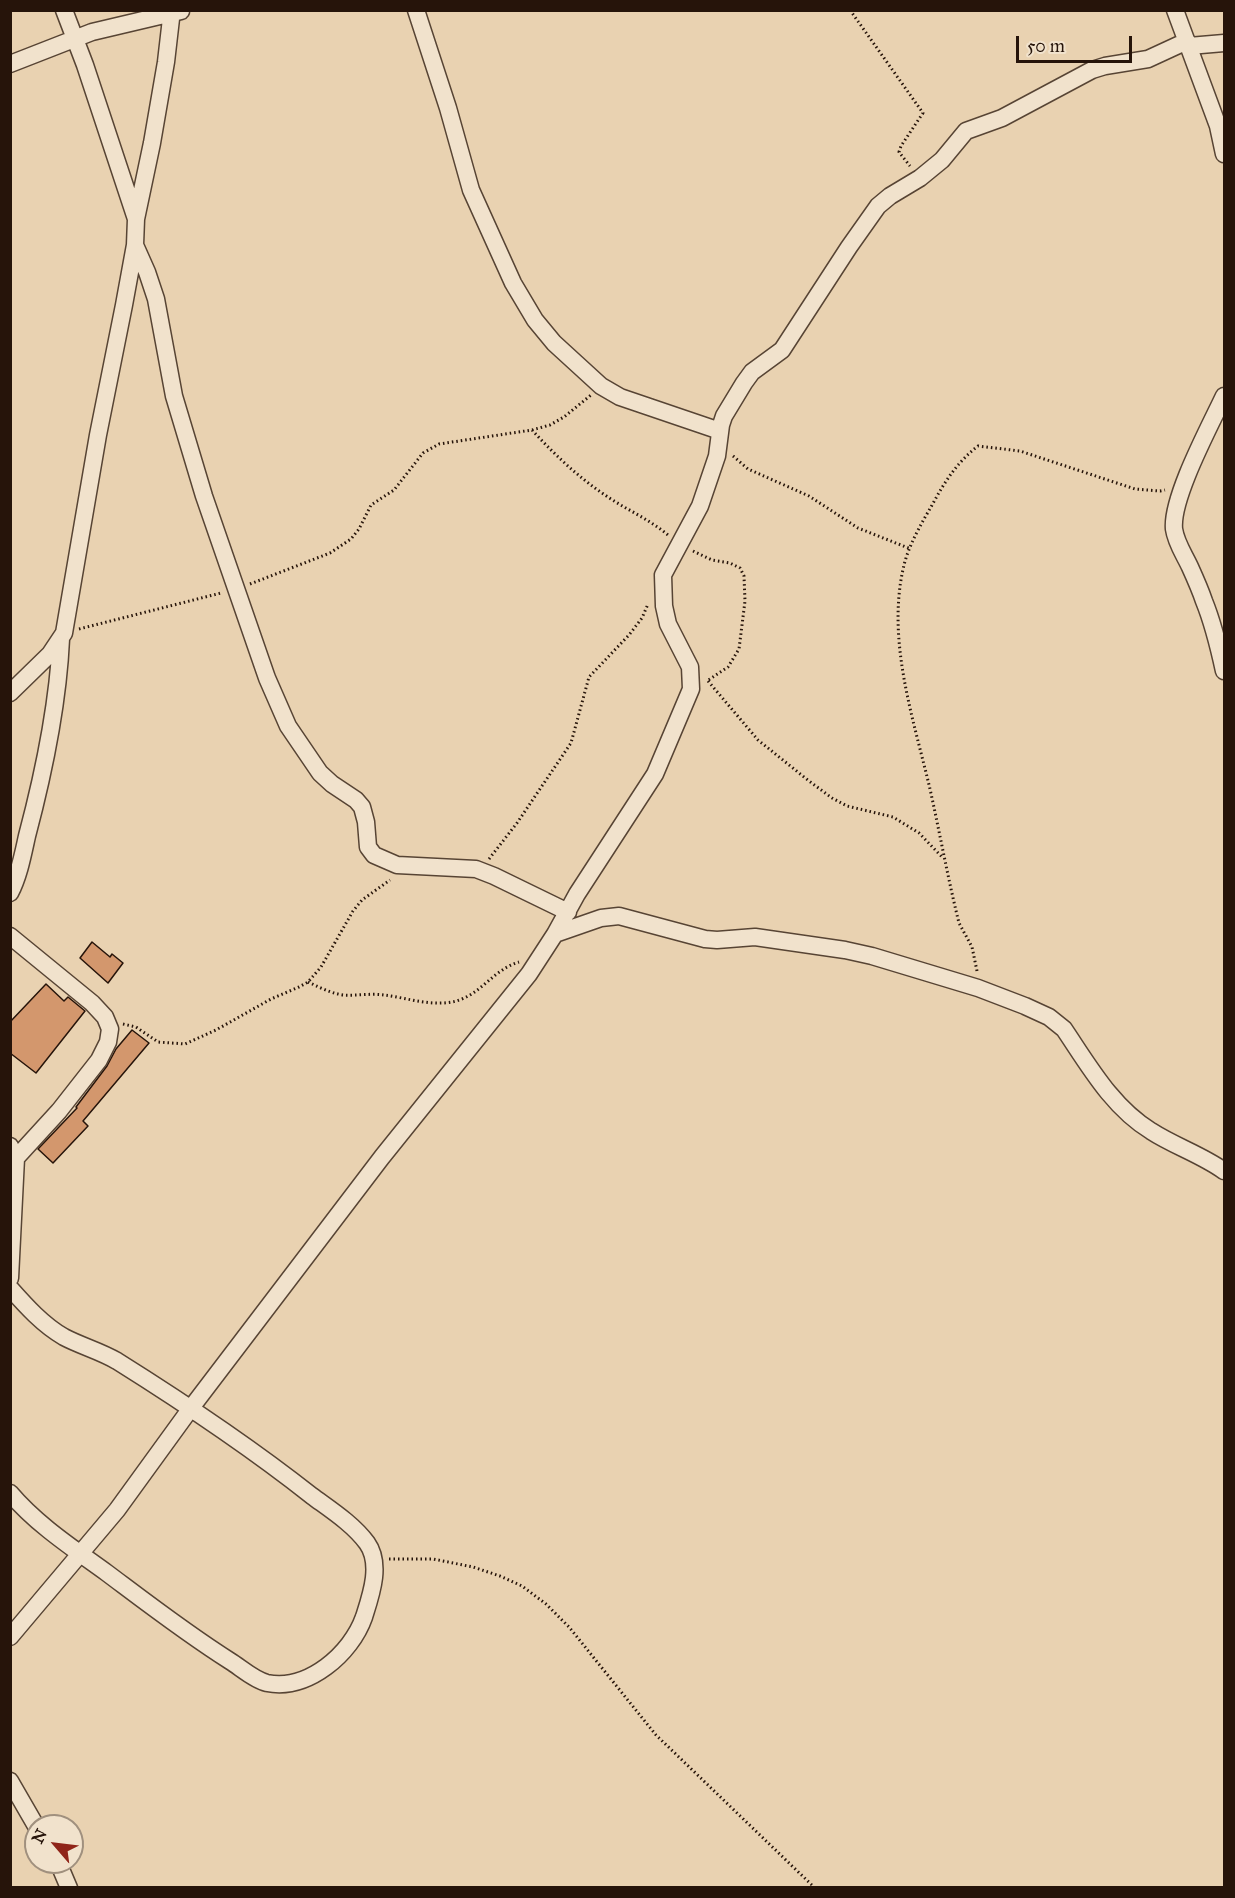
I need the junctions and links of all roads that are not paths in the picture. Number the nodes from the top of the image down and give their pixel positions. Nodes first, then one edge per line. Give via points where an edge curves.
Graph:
1 (64, 10) edge
2 (416, 10) edge
3 (1175, 10) edge
4 (175, 11) edge
5 (75, 39) junction
6 (1188, 43) junction
7 (1224, 43) edge
8 (10, 64) edge
9 (1224, 154) edge
10 (136, 219) junction
11 (135, 245) junction
12 (1224, 396) edge
13 (720, 436) junction
14 (63, 636) junction
15 (1224, 671) edge
16 (10, 693) edge
17 (10, 893) edge
18 (568, 912) junction
19 (555, 934) junction
20 (10, 936) edge
21 (13, 1152) edge
22 (1224, 1171) edge
23 (10, 1278) edge
24 (10, 1288) edge
25 (191, 1408) junction
26 (10, 1493) edge
27 (81, 1554) junction
28 (10, 1637) edge
29 (10, 1781) edge
30 (29, 1814) edge

1 - 5 street
2 - 13 street via 471,190 513,283 535,320 601,386
3 - 6 street
4 - 5 street
4 - 10 street
5 - 8 street
5 - 10 street
6 - 7 street
6 - 9 street
6 - 13 street via 1148,59 1092,70 1002,117 966,131 942,160 878,206 782,350 748,376 724,416
10 - 11 street
11 - 14 street
11 - 18 street via 156,299 174,396 204,496 267,678 288,726 320,773 362,807 368,847 374,855 397,865 476,869
12 - 15 street via 1186,481 1175,511 1174,528 1205,602
13 - 18 street via 700,506 663,575 668,624 690,667 690,689 655,774
14 - 16 street via 51,654
14 - 17 street via 33,815
18 - 19 street
19 - 22 street via 619,916 705,939 754,937 845,950 978,988 1057,1023 1103,1086 1131,1116 1150,1131
19 - 25 street via 522,982 382,1157
20 - 21 street via 92,1003 110,1029 99,1060 59,1111
21 - 23 street
24 - 25 street via 62,1336 114,1359
25 - 27 street
25 - 27 street via 294,1481 368,1544 375,1560 369,1599 363,1621 350,1644 325,1668 308,1677 283,1684 264,1683
26 - 27 street
27 - 28 street
29 - 30 street

